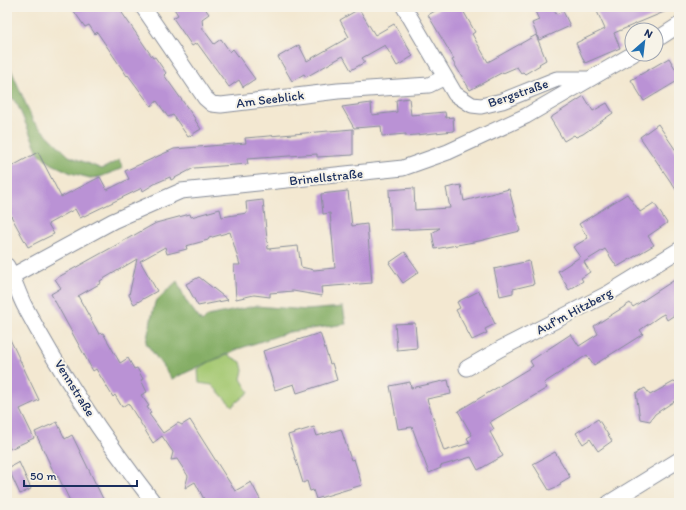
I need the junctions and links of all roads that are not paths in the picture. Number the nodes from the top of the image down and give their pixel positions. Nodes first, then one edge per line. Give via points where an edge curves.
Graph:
1 (143, 7) edge
2 (404, 7) edge
3 (679, 25) edge
4 (664, 35) edge
5 (624, 59) edge
6 (445, 77) junction
7 (590, 79) junction
8 (679, 250) edge
9 (9, 271) edge
10 (467, 368) dead end
11 (679, 460) edge
12 (154, 503) edge
13 (609, 503) edge

1 - 6 street, Am Seeblick via 205,98 212,104 429,85
2 - 6 street, Bergstraße
3 - 4 street
5 - 7 street, Brinellstraße
6 - 7 street, Bergstraße via 455,94 463,101 481,106 502,101 557,79
7 - 9 street, Brinellstraße via 526,116 448,152 403,168 181,191 113,220
8 - 10 street, Auf'm Hitzberg via 609,293
9 - 12 street, Vennstraße via 24,304 70,382 115,452
11 - 13 street

